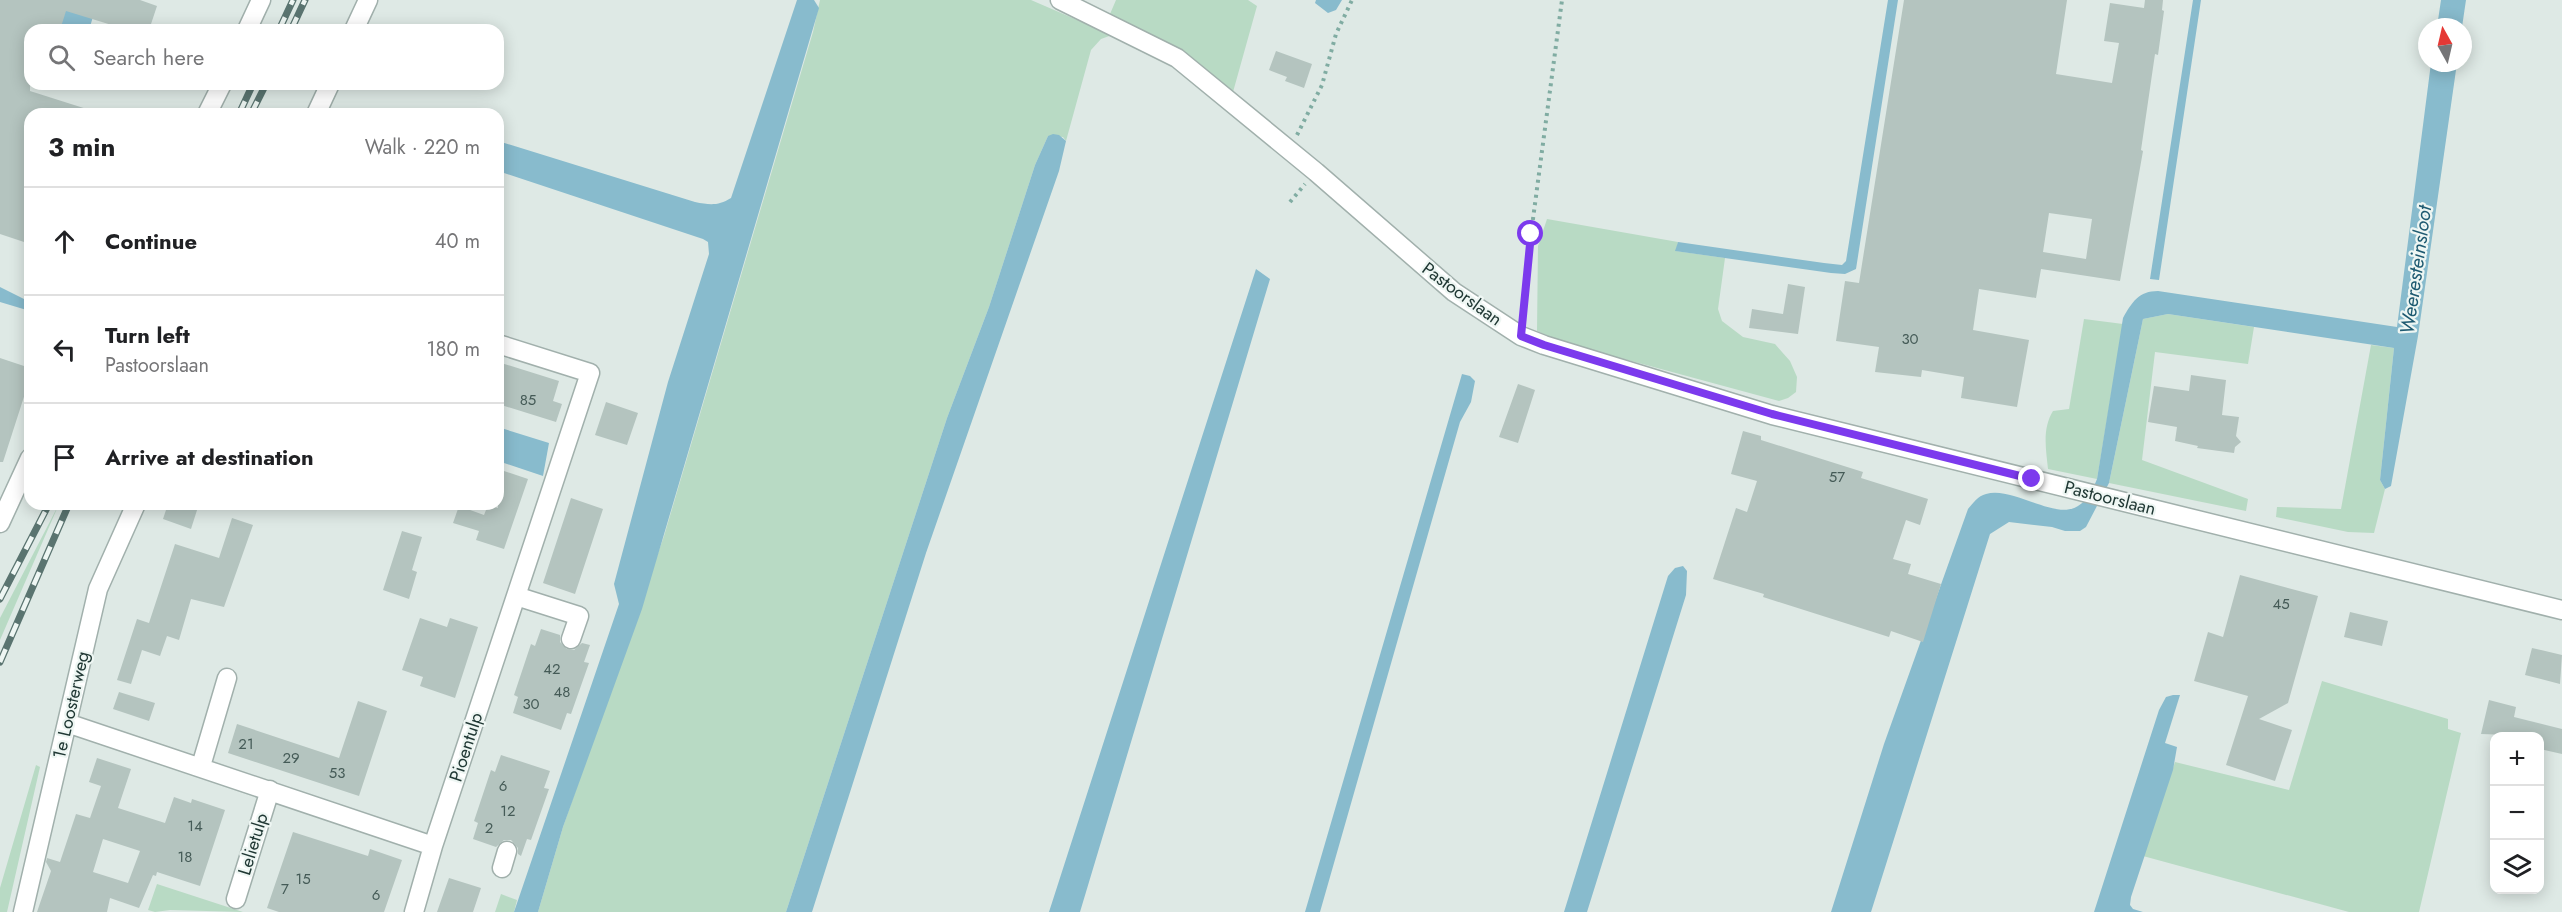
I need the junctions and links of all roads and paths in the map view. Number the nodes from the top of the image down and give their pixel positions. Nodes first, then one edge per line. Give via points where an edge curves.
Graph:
1 (261, 0) edge
2 (368, 0) edge
3 (1060, 0) edge
4 (1352, 0) edge
5 (1562, 0) edge
6 (250, 24) edge
7 (357, 24) edge
8 (219, 90) edge
9 (327, 90) edge
10 (210, 108) edge
11 (319, 108) edge
12 (1287, 149) junction
13 (1521, 336) junction
14 (504, 346) edge
15 (24, 471) edge
16 (133, 510) edge
17 (0, 523) edge
18 (516, 596) junction
19 (2562, 610) edge
20 (571, 639) dead end
21 (227, 678) dead end
22 (67, 723) junction
23 (201, 766) junction
24 (270, 790) junction
25 (433, 846) junction
26 (236, 899) dead end
27 (23, 912) edge
28 (414, 912) edge

1 - 6 street
2 - 7 street
3 - 12 street, Pastoorslaan via 1177,58
4 - 12 path via 1336,34 1322,85
5 - 13 path
8 - 10 street
9 - 11 street
12 - 13 street, Pastoorslaan via 1454,292
13 - 19 street, Pastoorslaan via 1772,414
14 - 18 street, Pioentulp via 590,373
15 - 17 street
16 - 22 street, 1e Loosterweg via 98,589
18 - 20 street via 579,616
18 - 25 street, Pioentulp
21 - 23 street
22 - 23 street
22 - 27 street, 1e Loosterweg
23 - 24 street
24 - 25 street
24 - 26 street, Lelietulp
25 - 28 street, Pioentulp

